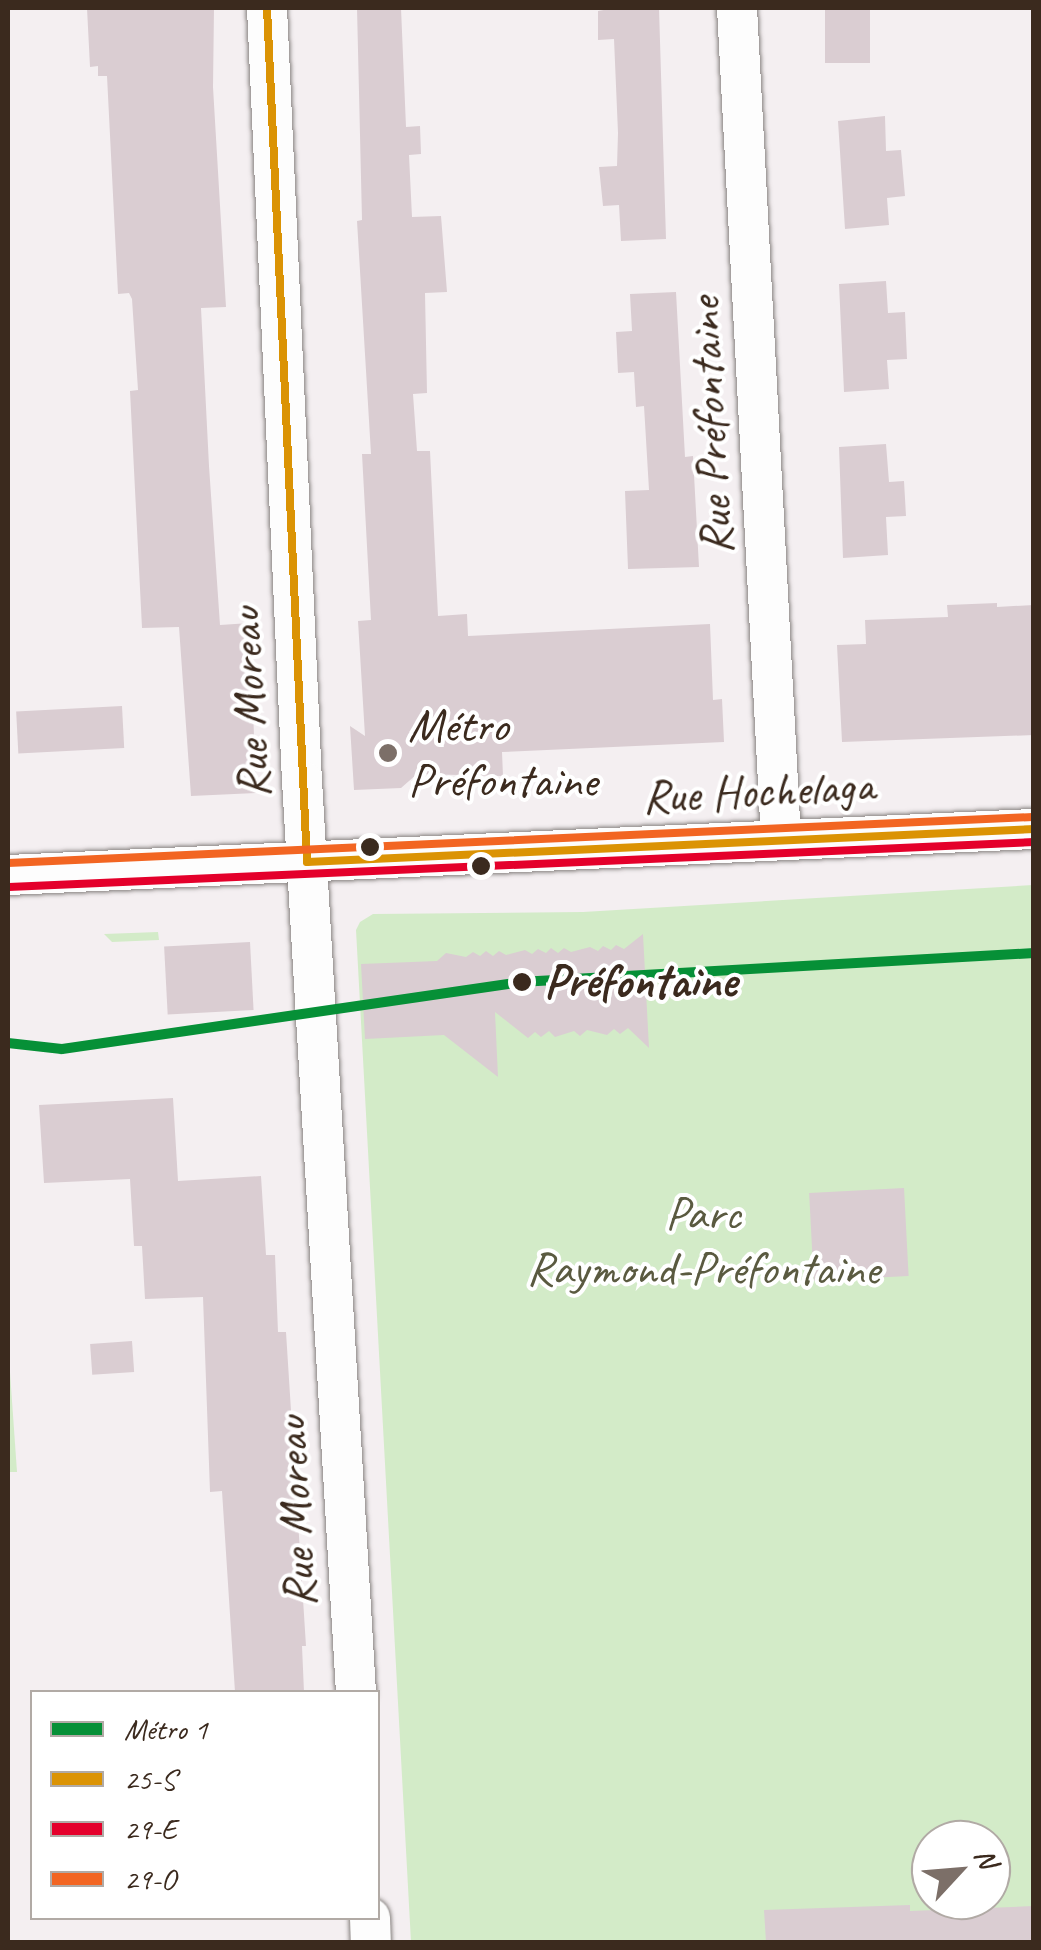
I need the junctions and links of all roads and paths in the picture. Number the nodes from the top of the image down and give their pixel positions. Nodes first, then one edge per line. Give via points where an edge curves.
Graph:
1 (266, 8) edge
2 (737, 8) edge
3 (1034, 829) edge
4 (781, 840) junction
5 (307, 862) junction
6 (8, 874) edge
7 (356, 1690) edge

1 - 5 street, Rue Moreau
2 - 4 street, Rue Préfontaine
3 - 4 street, Rue Hochelaga
4 - 5 street, Rue Hochelaga
5 - 6 street, Rue Hochelaga
5 - 7 street, Rue Moreau

